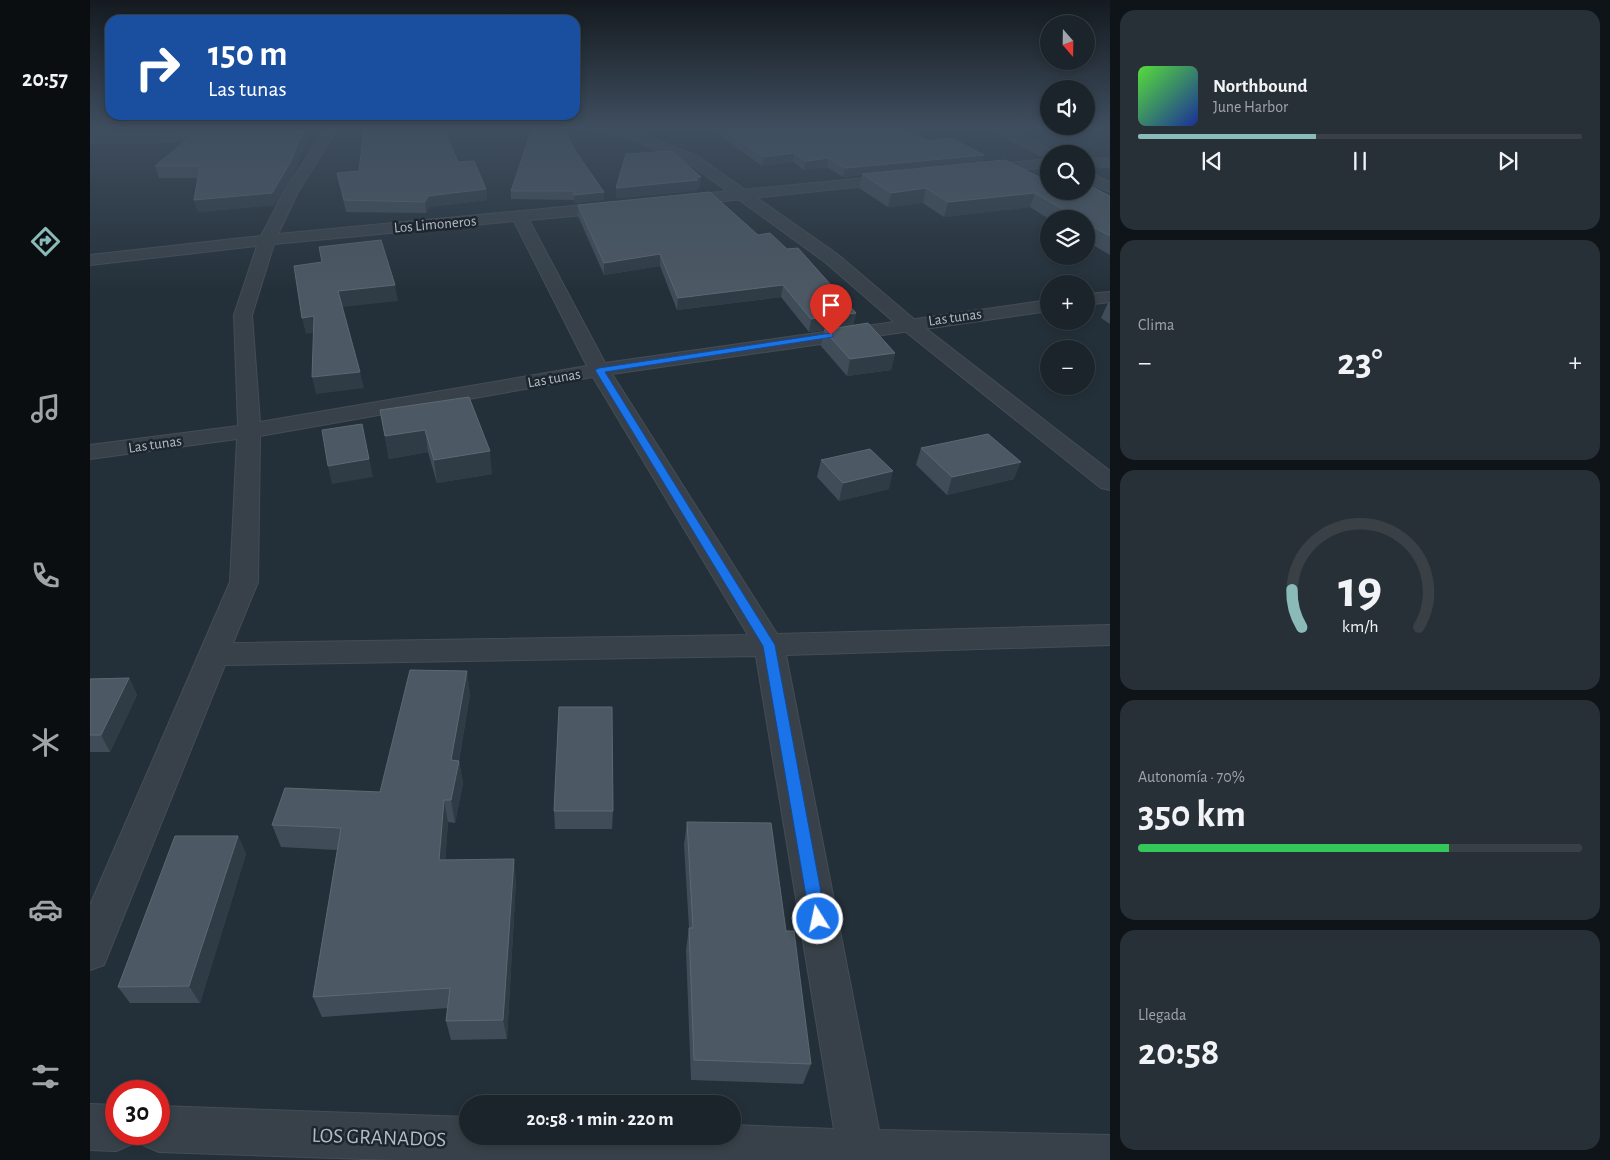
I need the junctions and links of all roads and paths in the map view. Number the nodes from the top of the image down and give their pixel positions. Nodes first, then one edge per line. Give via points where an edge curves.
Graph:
1 (297, 183) edge
2 (726, 183) edge
3 (857, 183) edge
4 (742, 195) junction
5 (665, 202) edge
6 (636, 205) edge
7 (519, 216) junction
8 (267, 240) junction
9 (90, 260) edge
10 (1110, 297) edge
11 (1095, 299) edge
12 (1040, 306) edge
13 (908, 324) junction
14 (599, 370) junction
15 (249, 431) junction
16 (90, 452) edge
17 (1110, 483) edge
18 (1110, 635) edge
19 (769, 645) junction
20 (215, 654) junction
21 (90, 951) edge
22 (90, 1127) edge
23 (105, 1128) edge
24 (170, 1130) edge
25 (861, 1156) edge
26 (1110, 1158) edge

1 - 8 street
2 - 4 street
3 - 4 street
4 - 5 street
4 - 13 street via 831,258
6 - 7 street, Los Limoneros
7 - 8 street, Los Limoneros
7 - 14 street
8 - 9 street, Los Limoneros
8 - 15 street via 243,315
10 - 11 street
12 - 13 street, Las tunas
13 - 14 street, Las tunas
13 - 17 street
14 - 15 street, Las tunas
14 - 19 street
15 - 16 street, Las tunas
15 - 20 street via 244,582
18 - 19 street
19 - 20 street
19 - 25 street
20 - 21 street
22 - 23 street
24 - 25 street, LOS GRANADOS
25 - 26 street, LOS GRANADOS

